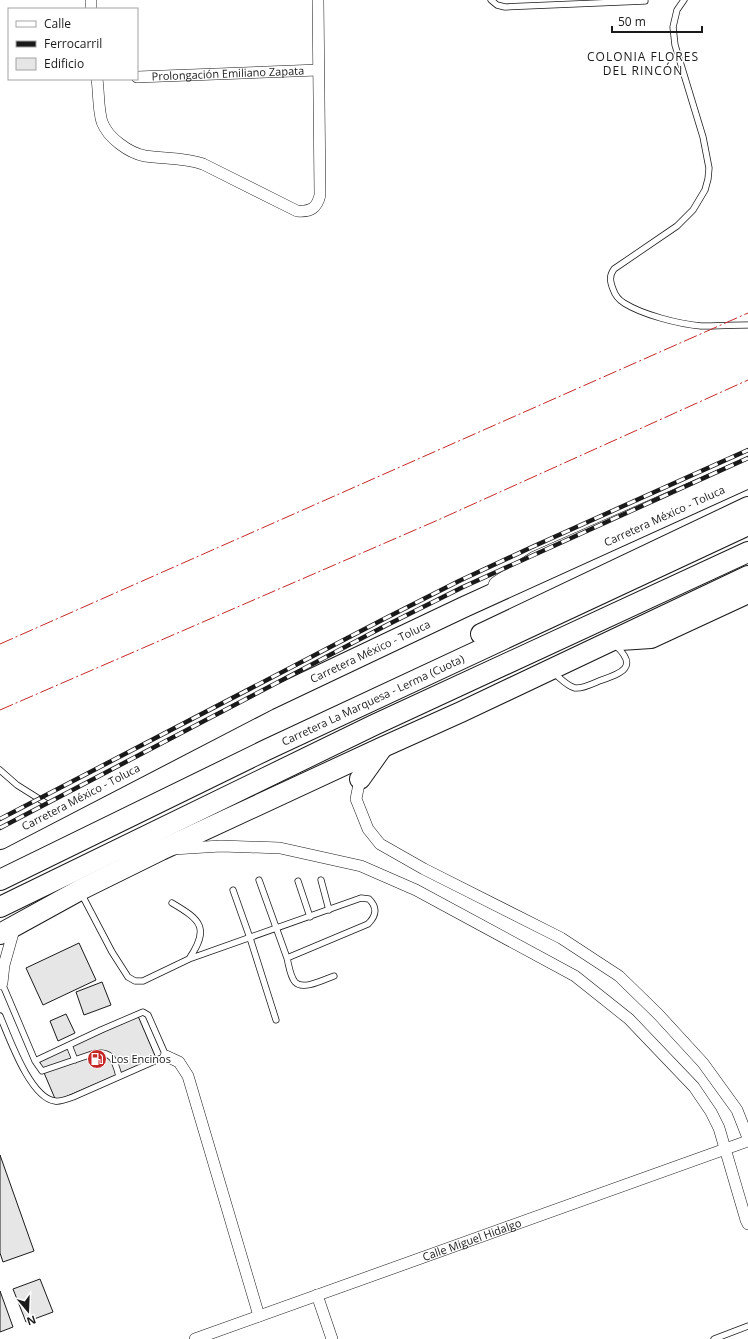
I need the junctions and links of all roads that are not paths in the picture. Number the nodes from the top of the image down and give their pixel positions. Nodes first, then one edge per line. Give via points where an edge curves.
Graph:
1 (318, 0) edge
2 (491, 0) edge
3 (684, 0) edge
4 (645, 1) edge
5 (318, 70) junction
6 (138, 78) edge
7 (97, 80) edge
8 (748, 325) edge
9 (748, 466) edge
10 (748, 478) edge
11 (748, 507) edge
12 (748, 525) edge
13 (748, 552) edge
14 (748, 576) edge
15 (748, 593) edge
16 (464, 607) junction
17 (610, 640) junction
18 (550, 670) junction
19 (383, 746) junction
20 (266, 750) junction
21 (0, 770) edge
22 (360, 779) joint
23 (55, 810) junction
24 (0, 839) edge
25 (161, 850) junction
26 (0, 880) edge
27 (259, 880) dead end
28 (321, 880) dead end
29 (298, 881) dead end
30 (80, 890) junction
31 (233, 890) dead end
32 (172, 903) dead end
33 (0, 907) edge
34 (329, 910) junction
35 (310, 917) junction
36 (276, 929) junction
37 (8, 930) edge
38 (250, 938) junction
39 (286, 958) junction
40 (189, 959) junction
41 (334, 976) dead end
42 (1, 983) edge
43 (0, 1016) edge
44 (276, 1020) dead end
45 (69, 1045) junction
46 (166, 1056) junction
47 (74, 1060) junction
48 (36, 1061) junction
49 (119, 1076) junction
50 (748, 1138) edge
51 (748, 1141) edge
52 (725, 1150) junction
53 (747, 1221) edge
54 (317, 1295) junction
55 (260, 1316) junction
56 (748, 1326) edge
57 (195, 1339) edge
58 (332, 1339) edge
59 (714, 1339) edge

1 - 5 street
2 - 4 lane via 505,8
3 - 8 lane via 677,10 673,26 676,45 703,137 709,168 705,190 693,210 677,226 614,269 610,282 614,293 624,304 674,322 701,326
5 - 6 street, Prolongación Emiliano Zapata
5 - 7 street via 320,195 319,202 306,212 297,211 203,164 145,156 121,144 102,122
9 - 16 main road via 535,560
10 - 16 highway, Carretera México - Toluca
11 - 20 highway via 378,683
12 - 20 highway, Carretera La Marquesa - Lerma (Cuota)
13 - 33 highway, Carretera La Marquesa - Lerma (Cuota) via 374,725
14 - 17 highway
15 - 17 highway via 651,638
16 - 23 highway, Carretera México - Toluca via 268,700
17 - 18 highway
17 - 18 lane via 625,654 627,662 625,668 617,675 575,688
18 - 19 highway
19 - 22 highway
19 - 25 highway
20 - 26 highway, Carretera La Marquesa - Lerma (Cuota)
21 - 23 lane via 17,785
22 - 50 street via 356,799 368,830 380,844 561,938 620,976 703,1063 737,1110
23 - 24 highway, Carretera México - Toluca
25 - 30 highway
25 - 52 street via 221,846 280,848 361,866 416,890 575,976 629,1019 694,1087 719,1128
27 - 36 lane
28 - 34 lane
29 - 35 lane
30 - 37 highway
30 - 40 lane via 112,952 131,979 143,980
31 - 38 lane
32 - 40 lane via 192,915 201,928 198,946
34 - 35 lane
34 - 39 lane via 361,898 369,899 375,907 373,919 368,924
35 - 36 lane
36 - 38 lane
36 - 39 lane
37 - 42 street
38 - 40 lane
38 - 44 lane
39 - 41 lane via 291,976 299,986
42 - 48 lane
43 - 49 lane via 25,1072 41,1092 54,1101 73,1097
45 - 46 lane via 143,1012 148,1015
45 - 47 lane
45 - 48 lane
46 - 49 lane
46 - 55 street via 179,1062 188,1076
47 - 48 lane via 42,1071
47 - 49 lane via 96,1053 107,1053 113,1058
51 - 52 street, Calle Miguel Hidalgo
52 - 53 street
52 - 54 street, Calle Miguel Hidalgo
54 - 55 street, Calle Miguel Hidalgo
54 - 58 street
55 - 57 street, Calle Miguel Hidalgo
56 - 59 lane

